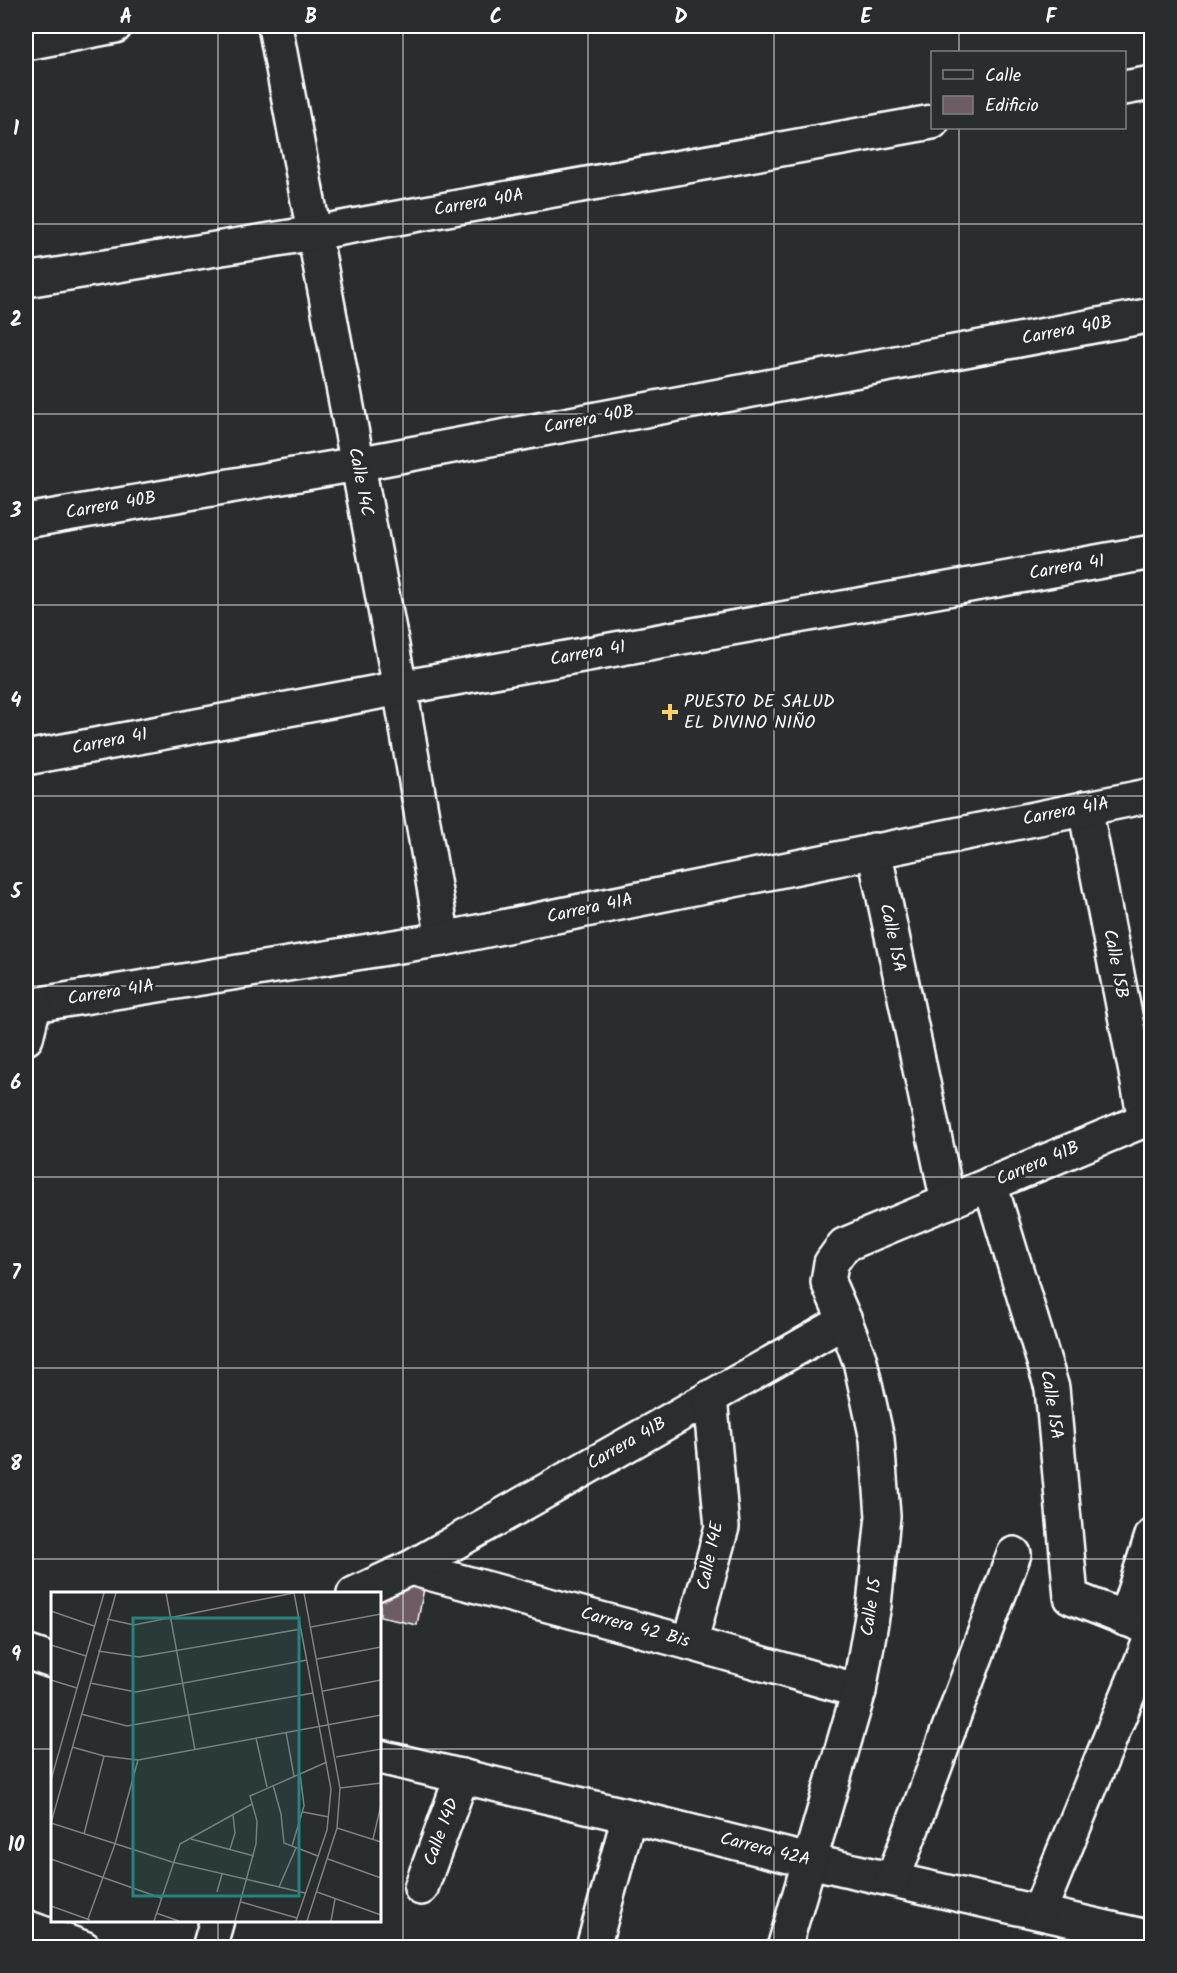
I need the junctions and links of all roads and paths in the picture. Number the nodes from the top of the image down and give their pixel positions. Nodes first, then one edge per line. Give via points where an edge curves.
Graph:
1 (115, 26) edge
2 (274, 26) edge
3 (26, 43) edge
4 (1152, 83) edge
5 (1126, 87) edge
6 (931, 122) edge
7 (314, 233) junction
8 (26, 280) edge
9 (1152, 315) edge
10 (357, 464) junction
11 (26, 521) edge
12 (1152, 552) edge
13 (400, 688) junction
14 (26, 758) edge
15 (1152, 795) edge
16 (1085, 808) junction
17 (874, 850) junction
18 (443, 939) junction
19 (30, 1005) edge
20 (26, 1038) edge
21 (1148, 1118) edge
22 (990, 1184) junction
23 (948, 1202) junction
24 (831, 1263) joint
25 (845, 1320) junction
26 (710, 1397) junction
27 (1152, 1536) edge
28 (1014, 1554) dead end
29 (411, 1568) junction
30 (356, 1592) edge
31 (1143, 1628) edge
32 (690, 1643) junction
33 (26, 1652) edge
34 (51, 1661) edge
35 (859, 1691) junction
36 (381, 1757) edge
37 (462, 1776) junction
38 (629, 1816) junction
39 (809, 1861) junction
40 (893, 1879) junction
41 (422, 1888) dead end
42 (1039, 1912) junction
43 (216, 1922) edge
44 (26, 1927) edge
45 (1152, 1938) edge
46 (594, 1944) dead end
47 (84, 1947) edge
48 (209, 1947) edge
49 (784, 1947) edge

1 - 3 street
2 - 7 street, Calle 14C
4 - 5 street
6 - 7 street, Carrera 40A
7 - 8 street, Carrera 40A
7 - 10 street, Calle 14C
9 - 10 street, Carrera 40B
10 - 11 street, Carrera 40B
10 - 13 street, Calle 14C
12 - 13 street, Carrera 41
13 - 14 street, Carrera 41
13 - 18 street, Calle 14C
15 - 16 street, Carrera 41A
16 - 17 street, Carrera 41A
16 - 21 street, Calle 15B
17 - 18 street, Carrera 41A
17 - 23 street, Calle 15A
18 - 19 street, Carrera 41A
19 - 20 street
21 - 22 street, Carrera 41B
22 - 23 street, Carrera 41B
22 - 31 street, Calle 15A via 1052,1388 1071,1597
23 - 24 street, Carrera 41B via 844,1245
24 - 25 street, Calle 15 via 828,1282
25 - 26 street, Carrera 41B
25 - 35 street, Calle 15 via 860,1361 877,1439 883,1516 874,1605
26 - 29 street, Carrera 41B
26 - 32 street, Calle 14E via 722,1527
27 - 31 street
28 - 40 street
29 - 30 street
29 - 32 street, Carrera 42 Bis
31 - 42 street
32 - 35 street, Carrera 42 Bis
33 - 34 street
35 - 39 street, Calle 15
36 - 37 street, Carrera 42A
37 - 38 street, Carrera 42A
37 - 41 street, Calle 14D
38 - 39 street, Carrera 42A
38 - 46 street
39 - 40 street, Carrera 42A
39 - 49 street, Calle 15
40 - 42 street, Carrera 42A
42 - 45 street, Carrera 42A
43 - 48 street
44 - 47 street

